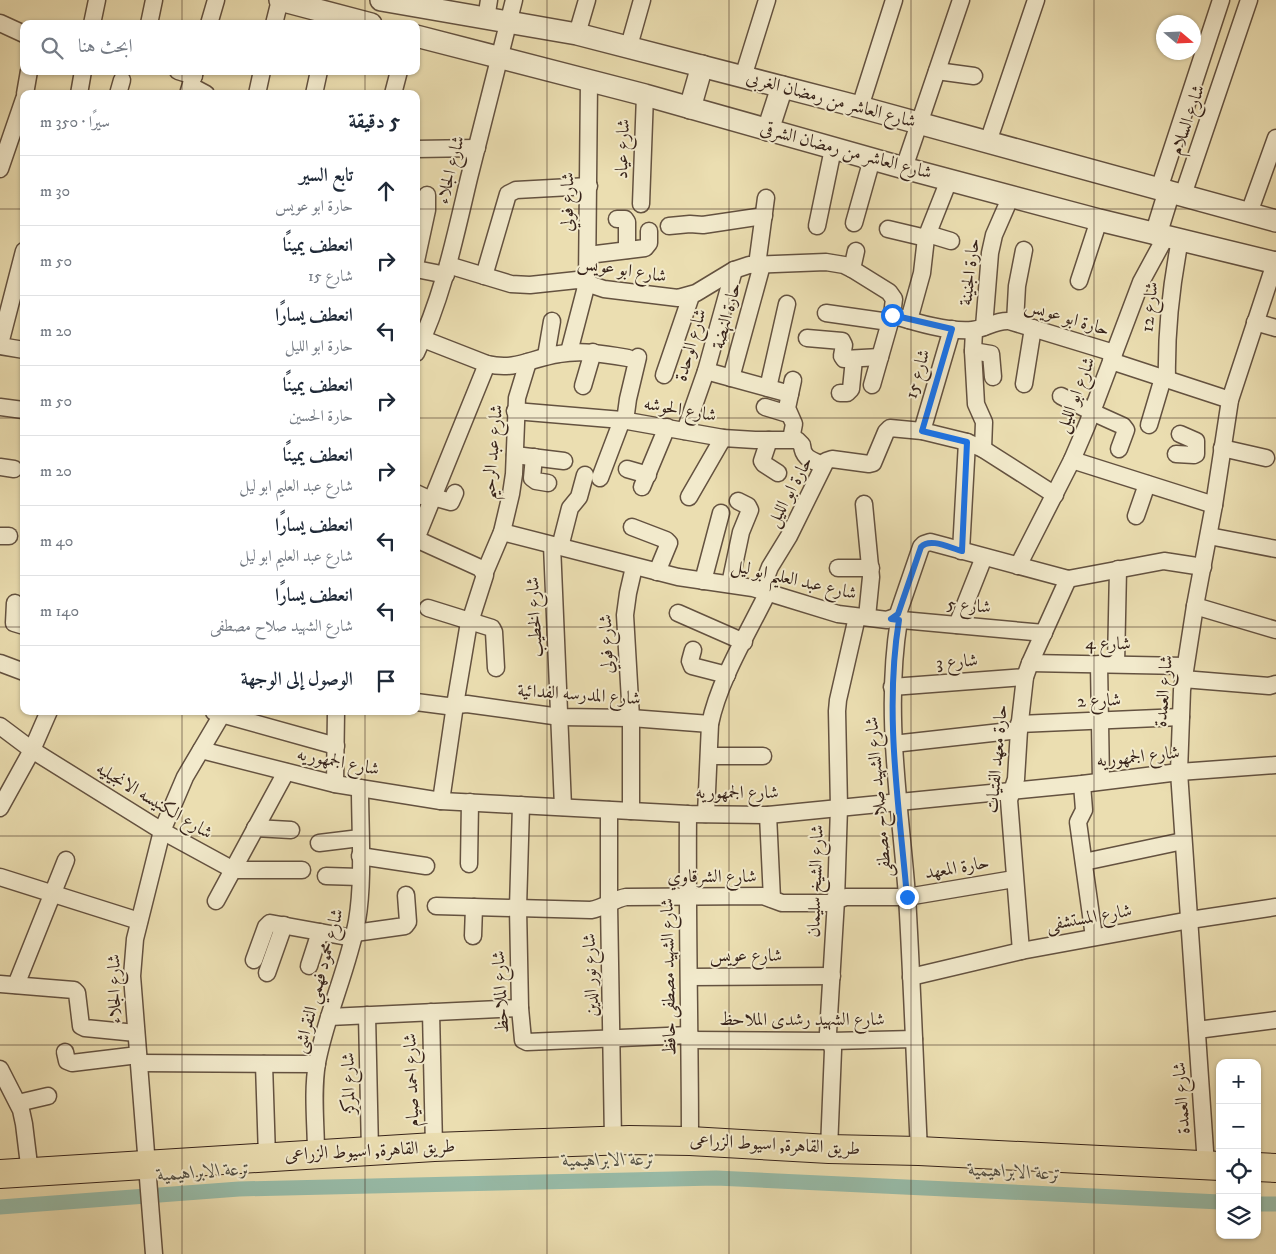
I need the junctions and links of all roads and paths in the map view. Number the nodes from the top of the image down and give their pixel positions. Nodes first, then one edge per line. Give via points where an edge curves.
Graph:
1 (96, 0) edge
2 (154, 0) edge
3 (216, 0) edge
4 (280, 0) edge
5 (381, 0) edge
6 (514, 0) edge
7 (587, 0) edge
8 (642, 0) edge
9 (767, 0) edge
10 (894, 0) edge
11 (962, 0) edge
12 (1036, 0) edge
13 (1221, 0) edge
14 (1249, 0) edge
15 (413, 3) edge
16 (450, 6) edge
17 (488, 9) edge
18 (330, 19) edge
19 (93, 20) edge
20 (150, 20) edge
21 (210, 20) edge
22 (275, 20) edge
23 (509, 22) junction
24 (0, 24) edge
25 (20, 32) edge
26 (577, 34) junction
27 (420, 37) edge
28 (629, 46) junction
29 (498, 57) junction
30 (702, 66) junction
31 (937, 71) junction
32 (28, 75) edge
33 (82, 75) edge
34 (261, 75) edge
35 (318, 75) edge
36 (398, 75) edge
37 (974, 76) dead end
38 (743, 77) junction
39 (189, 80) edge
40 (589, 81) junction
41 (782, 87) junction
42 (26, 90) edge
43 (80, 90) edge
44 (201, 90) edge
45 (257, 90) edge
46 (315, 90) edge
47 (394, 90) edge
48 (645, 95) junction
49 (860, 107) junction
50 (690, 108) junction
51 (20, 111) edge
52 (919, 123) junction
53 (768, 130) junction
54 (1276, 138) edge
55 (988, 142) junction
56 (477, 148) junction
57 (420, 149) edge
58 (833, 149) junction
59 (872, 160) junction
60 (904, 168) junction
61 (0, 169) edge
62 (949, 180) junction
63 (589, 186) junction
64 (1171, 192) junction
65 (427, 195) dead end
66 (1011, 196) junction
67 (766, 198) dead end
68 (641, 204) dead end
69 (1249, 213) junction
70 (764, 216) junction
71 (617, 219) dead end
72 (1099, 220) junction
73 (1276, 221) edge
74 (854, 223) dead end
75 (669, 226) dead end
76 (817, 226) dead end
77 (888, 229) dead end
78 (649, 231) dead end
79 (927, 236) junction
80 (1168, 237) junction
81 (951, 241) dead end
82 (420, 242) edge
83 (627, 250) junction
84 (1024, 250) dead end
85 (856, 251) dead end
86 (588, 255) junction
87 (1276, 262) edge
88 (759, 265) junction
89 (20, 267) edge
90 (420, 269) edge
91 (852, 269) junction
92 (447, 270) junction
93 (734, 270) junction
94 (484, 276) junction
95 (1079, 281) dead end
96 (587, 283) junction
97 (691, 296) junction
98 (787, 304) dead end
99 (826, 313) dead end
100 (891, 318) junction
101 (423, 319) edge
102 (909, 320) junction
103 (552, 322) dead end
104 (1014, 322) junction
105 (1255, 322) junction
106 (979, 328) junction
107 (1033, 328) junction
108 (1276, 328) edge
109 (952, 329) junction
110 (807, 338) dead end
111 (0, 345) edge
112 (420, 346) edge
113 (20, 349) edge
114 (973, 351) junction
115 (569, 352) junction
116 (594, 352) junction
117 (546, 356) junction
118 (880, 357) junction
119 (1112, 357) junction
120 (854, 359) junction
121 (528, 362) junction
122 (487, 364) junction
123 (706, 371) junction
124 (664, 375) dead end
125 (731, 378) junction
126 (993, 378) dead end
127 (1165, 379) junction
128 (1024, 384) dead end
129 (872, 385) dead end
130 (583, 386) dead end
131 (768, 388) junction
132 (840, 393) dead end
133 (1062, 396) dead end
134 (1230, 400) junction
135 (0, 407) edge
136 (766, 407) dead end
137 (20, 410) edge
138 (515, 411) junction
139 (1092, 412) junction
140 (788, 414) junction
141 (623, 420) junction
142 (1149, 425) dead end
143 (667, 427) junction
144 (685, 431) junction
145 (922, 431) junction
146 (1180, 434) dead end
147 (723, 438) junction
148 (791, 439) junction
149 (769, 440) junction
150 (967, 442) junction
151 (983, 449) junction
152 (1119, 449) dead end
153 (1196, 452) junction
154 (1222, 453) junction
155 (1176, 454) dead end
156 (515, 455) junction
157 (534, 457) junction
158 (1266, 458) dead end
159 (1072, 460) junction
160 (564, 461) dead end
161 (823, 465) junction
162 (627, 469) dead end
163 (778, 473) dead end
164 (548, 482) dead end
165 (1146, 484) junction
166 (455, 493) dead end
167 (420, 494) edge
168 (1055, 495) junction
169 (689, 497) dead end
170 (432, 498) junction
171 (738, 501) dead end
172 (864, 504) dead end
173 (1214, 505) junction
174 (721, 513) dead end
175 (1136, 516) dead end
176 (632, 527) dead end
177 (420, 529) edge
178 (502, 532) junction
179 (1209, 536) junction
180 (420, 541) edge
181 (556, 546) junction
182 (1276, 550) edge
183 (962, 551) junction
184 (984, 557) junction
185 (1018, 566) junction
186 (634, 567) junction
187 (1203, 567) junction
188 (838, 568) dead end
189 (871, 568) junction
190 (1118, 569) junction
191 (485, 572) junction
192 (657, 572) junction
193 (1068, 580) junction
194 (703, 581) junction
195 (730, 584) junction
196 (764, 591) junction
197 (15, 603) dead end
198 (1195, 606) junction
199 (428, 608) dead end
200 (678, 613) dead end
201 (862, 617) junction
202 (895, 619) junction
203 (470, 621) junction
204 (20, 625) edge
205 (958, 625) junction
206 (1276, 630) edge
207 (1044, 633) junction
208 (744, 642) junction
209 (693, 650) dead end
210 (1099, 664) junction
211 (1116, 664) junction
212 (1, 665) edge
213 (496, 668) dead end
214 (1027, 670) junction
215 (20, 671) edge
216 (1184, 672) junction
217 (727, 675) junction
218 (1276, 684) edge
219 (892, 687) junction
220 (420, 703) edge
221 (455, 704) junction
222 (46, 715) edge
223 (218, 715) edge
224 (229, 715) edge
225 (336, 715) edge
226 (560, 717) junction
227 (1181, 717) junction
228 (630, 718) junction
229 (1100, 721) junction
230 (710, 724) junction
231 (0, 726) edge
232 (1019, 727) junction
233 (894, 744) junction
234 (336, 746) junction
235 (32, 750) junction
236 (201, 750) junction
237 (708, 756) junction
238 (763, 756) dead end
239 (1276, 765) edge
240 (286, 772) junction
241 (1179, 772) junction
242 (1101, 781) junction
243 (335, 784) junction
244 (1082, 784) junction
245 (360, 788) junction
246 (1012, 790) junction
247 (441, 801) junction
248 (899, 801) junction
249 (470, 802) junction
250 (521, 805) junction
251 (562, 807) junction
252 (839, 807) junction
253 (0, 808) edge
254 (609, 810) junction
255 (631, 811) junction
256 (688, 814) junction
257 (706, 814) junction
258 (768, 815) junction
259 (255, 828) junction
260 (291, 830) dead end
261 (162, 831) junction
262 (360, 838) junction
263 (1183, 842) junction
264 (319, 843) dead end
265 (360, 856) junction
266 (66, 860) dead end
267 (1084, 862) junction
268 (469, 864) dead end
269 (426, 866) dead end
270 (233, 869) junction
271 (302, 870) dead end
272 (0, 876) edge
273 (326, 876) dead end
274 (360, 877) junction
275 (1014, 879) junction
276 (52, 894) junction
277 (406, 895) dead end
278 (687, 897) junction
279 (907, 897) junction
280 (772, 899) junction
281 (836, 900) junction
282 (216, 901) dead end
283 (609, 904) junction
284 (436, 906) dead end
285 (1276, 906) edge
286 (474, 907) junction
287 (518, 908) junction
288 (1190, 920) junction
289 (139, 921) junction
290 (284, 925) junction
291 (320, 932) junction
292 (354, 935) junction
293 (473, 936) dead end
294 (1094, 937) junction
295 (1020, 951) junction
296 (254, 960) dead end
297 (309, 966) dead end
298 (268, 973) dead end
299 (690, 976) junction
300 (832, 976) junction
301 (911, 977) junction
302 (8, 985) edge
303 (520, 1008) junction
304 (430, 1012) junction
305 (367, 1015) junction
306 (329, 1017) junction
307 (1276, 1020) edge
308 (1197, 1030) junction
309 (136, 1033) junction
310 (612, 1038) junction
311 (690, 1038) junction
312 (914, 1039) junction
313 (831, 1042) junction
314 (65, 1052) dead end
315 (138, 1059) junction
316 (264, 1064) junction
317 (317, 1064) junction
318 (1, 1071) edge
319 (48, 1096) dead end
320 (18, 1103) junction
321 (613, 1140) junction
322 (690, 1141) junction
323 (434, 1147) junction
324 (829, 1148) junction
325 (370, 1151) junction
326 (919, 1151) junction
327 (316, 1154) junction
328 (267, 1157) junction
329 (148, 1165) junction
330 (1213, 1166) edge
331 (1261, 1167) edge
332 (1276, 1168) edge
333 (30, 1173) junction
334 (0, 1174) edge
335 (154, 1254) edge

1 - 19 street
2 - 20 street
3 - 21 street
4 - 18 street
4 - 22 street
5 - 15 street, شارع العاشر من رمضان الغربى
6 - 23 street, شارع الجلاء
7 - 26 street
8 - 28 street
9 - 38 street
10 - 49 street
11 - 31 street
12 - 55 street
13 - 64 street, شارع السلام
14 - 64 street, شارع السلام
15 - 16 street, شارع العاشر من رمضان الغربى
16 - 17 street, شارع العاشر من رمضان الغربى
17 - 23 street, شارع العاشر من رمضان الغربى
23 - 26 street, شارع العاشر من رمضان الغربى
23 - 29 street, شارع الجلاء
24 - 25 street
26 - 28 street, شارع العاشر من رمضان الغربى
27 - 29 street, شارع العاشر من رمضان الشرقى
28 - 30 street, شارع العاشر من رمضان الغربى
29 - 40 street, شارع العاشر من رمضان الشرقى
29 - 56 street, شارع الجلاء
30 - 38 street, شارع العاشر من رمضان الغربى
30 - 50 street
31 - 37 street
31 - 52 street
32 - 42 street
33 - 43 street
34 - 45 street
35 - 46 street
36 - 47 street
38 - 41 street, شارع العاشر من رمضان الغربى
39 - 44 street
40 - 48 street, شارع العاشر من رمضان الشرقى
40 - 63 street, شارع فولي
41 - 49 street, شارع العاشر من رمضان الغربى
41 - 53 street
48 - 50 street, شارع العاشر من رمضان الشرقى
48 - 68 street, شارع عياد
49 - 52 street, شارع العاشر من رمضان الغربى
50 - 53 street, شارع العاشر من رمضان الشرقى
51 - 61 street
52 - 55 street, شارع العاشر من رمضان الغربى
52 - 60 street
53 - 58 street, شارع العاشر من رمضان الشرقى
54 - 69 street
55 - 64 street, شارع العاشر من رمضان الغربى
56 - 57 street
56 - 92 street, شارع الجلاء
58 - 59 street, شارع العاشر من رمضان الشرقى
58 - 76 street
59 - 60 street, شارع العاشر من رمضان الشرقى
59 - 74 street
60 - 62 street, شارع العاشر من رمضان الشرقى
62 - 66 street, شارع العاشر من رمضان الشرقى
62 - 79 street
63 - 86 street, شارع فولي
63 - 94 street via 516,190 508,194
64 - 69 street, شارع العاشر من رمضان الغربى
64 - 80 street
65 - 82 street
66 - 72 street, شارع العاشر من رمضان الشرقى
66 - 106 street, حارة الجنينة via 994,235
67 - 70 street, حارة النهضة
69 - 73 street, شارع العاشر من رمضان الغربى
70 - 75 street via 703,225
70 - 88 street, حارة النهضة
71 - 83 street via 628,222
72 - 80 street, شارع العاشر من رمضان الشرقى
72 - 95 street
77 - 79 street
78 - 83 street via 647,247
79 - 81 street
79 - 102 street via 922,273
80 - 87 street, شارع العاشر من رمضان الشرقى
80 - 119 street, شارع ابو الليل via 1141,282
80 - 127 street, شارع 12 via 1173,274
83 - 86 street
84 - 104 street
85 - 91 street
86 - 96 street, شارع فولي
87 - 105 street, شارع العمدة
88 - 91 street, شارع ابو عويس via 826,262
88 - 93 street, شارع ابو عويس
88 - 125 street, حارة النهضة
89 - 111 street
90 - 92 street, شارع ابو عويس
91 - 100 street, شارع ابو عويس via 892,295
92 - 94 street, شارع ابو عويس
92 - 101 street, شارع الجلاء
93 - 97 street, شارع ابو عويس
93 - 123 street, شارع الوحدة
94 - 96 street, شارع ابو عويس via 521,285 577,280
96 - 97 street, شارع ابو عويس via 604,289 672,298
96 - 115 street, شارع فولي
97 - 124 street
98 - 131 street
99 - 100 street, حارة ابو عويس
100 - 102 street, حارة ابو عويس
100 - 118 street, شارع ابو عويس
101 - 112 street, شارع الجلاء
102 - 109 street, حارة ابو عويس
103 - 117 street
104 - 106 street, حارة ابو عويس via 998,321
104 - 107 street, حارة ابو عويس
105 - 108 street
105 - 134 street, شارع العمدة
106 - 109 street, حارة ابو عويس
106 - 114 street, حارة الجنينة
107 - 119 street, حارة ابو عويس
107 - 128 street
109 - 145 street, شارع 15
110 - 120 street via 840,340 844,345 843,358
111 - 113 street
112 - 122 street
114 - 126 street via 992,355
114 - 151 street, حارة الجنينة via 976,404 984,425
115 - 116 street
115 - 117 street
116 - 130 street
116 - 141 street, شارع الخطيب via 633,358
117 - 121 street
118 - 120 street
118 - 129 street, شارع ابو عويس
119 - 127 street, حارة ابو عويس
119 - 139 street, شارع ابو الليل
120 - 132 street via 851,389
121 - 122 street via 507,367
121 - 138 street, شارع عبد الرحيم
122 - 170 street
123 - 125 street
123 - 144 street, شارع الوحدة
125 - 131 street
127 - 134 street, حارة ابو عويس
127 - 142 street, شارع 12
131 - 140 street via 792,387 786,408
133 - 139 street
134 - 154 street, شارع العمدة
135 - 137 street
136 - 140 street
138 - 141 street, شارع الحوشه
138 - 156 street, شارع عبد الرحيم
139 - 152 street via 1125,427
139 - 159 street, شارع ابو الليل
140 - 148 street via 794,424
141 - 143 street, شارع الحوشه
141 - 181 street, شارع الخطيب via 593,476 570,508
143 - 144 street, شارع الحوشه
143 - 162 street via 645,481
144 - 147 street, شارع الحوشه
145 - 150 street, حارة ابو الليل
145 - 161 street, حارة ابو الليل via 890,428 871,464 832,459
146 - 153 street via 1196,441
147 - 149 street, شارع الحوشه
147 - 169 street
148 - 149 street, شارع الحوشه
148 - 161 street via 800,442 805,456
149 - 163 street via 762,461
150 - 151 street, حارة ابو الليل
150 - 183 street
151 - 168 street, حارة ابو الليل
153 - 154 street
153 - 155 street via 1194,455
154 - 158 street
154 - 173 street, شارع العمدة
156 - 157 street
156 - 178 street, شارع عبد الرحيم via 511,494
157 - 160 street
157 - 164 street via 532,478
159 - 165 street
159 - 168 street, شارع ابو الليل
161 - 196 street, حارة ابو الليل via 789,536 770,567
165 - 173 street
165 - 175 street
166 - 170 street via 451,502
167 - 170 street
168 - 185 street, شارع ابو الليل
170 - 177 street
171 - 195 street via 750,510 741,532
172 - 189 street, شارع الشيخ سليمان
173 - 179 street, شارع العمدة
174 - 194 street
176 - 192 street via 669,543
178 - 181 street, شارع عبد العليم ابو ليل
178 - 191 street, شارع عبد الرحيم
179 - 182 street
179 - 187 street, شارع العمدة
180 - 191 street
181 - 186 street, شارع عبد العليم ابو ليل
181 - 226 street, شارع الخطيب
183 - 184 street
183 - 202 street via 930,542 921,547
184 - 185 street
184 - 205 street
185 - 193 street
186 - 192 street, شارع عبد العليم ابو ليل
186 - 228 street, شارع فولي via 625,615
187 - 190 street via 1164,561
187 - 198 street, شارع العمدة
188 - 189 street
189 - 201 street, شارع الشيخ سليمان
190 - 193 street
190 - 211 street
191 - 203 street, شارع عبد الرحيم
192 - 194 street, شارع عبد العليم ابو ليل
193 - 207 street, حارة معهد الفتيات
194 - 195 street, شارع عبد العليم ابو ليل
195 - 196 street, شارع عبد العليم ابو ليل
196 - 201 street, شارع عبد العليم ابو ليل via 828,611
196 - 208 street, حارة ابو الليل
197 - 204 street via 14,623
198 - 206 street
198 - 216 street, شارع العمدة
199 - 203 street
200 - 208 street
201 - 202 street, شارع عبد العليم ابو ليل
201 - 252 street, شارع الشيخ سليمان via 838,700
202 - 205 street, شارع 5
202 - 219 street, شارع الشهيد صلاح مصطفى
203 - 213 street via 494,630
203 - 221 street, شارع عبد الرحيم
205 - 207 street, شارع 5
207 - 214 street, حارة معهد الفتيات
208 - 217 street, حارة ابو الليل
209 - 217 street via 690,662 694,667
210 - 211 street, شارع 4
210 - 214 street, شارع 4
210 - 229 street
211 - 216 street, شارع 4
212 - 215 street
214 - 219 street, شارع 3
214 - 232 street, حارة معهد الفتيات
216 - 218 street, شارع 4 via 1270,686
216 - 227 street, شارع العمدة
217 - 230 street, حارة ابو الليل
219 - 233 street, شارع الشهيد صلاح مصطفى
220 - 221 street, شارع المدرسه الفدائية
221 - 226 street, شارع المدرسه الفدائية
221 - 247 street, شارع عبد الرحيم
222 - 235 street
223 - 236 street, شارع الجلاء
224 - 234 street, شارع الجمهوريه
225 - 234 street
226 - 228 street, شارع المدرسه الفدائية
226 - 251 street, شارع الخطيب
227 - 229 street, شارع 2
227 - 241 street, شارع العمدة
228 - 230 street, شارع المدرسه الفدائية
228 - 255 street, شارع فولي
229 - 232 street, شارع 2
229 - 242 street
230 - 237 street, حارة ابو الليل
231 - 235 street, شارع الكنيسه الانجيليه
232 - 233 street, شارع 2
232 - 246 street, حارة معهد الفتيات via 1016,779
233 - 248 street, شارع الشهيد صلاح مصطفى
234 - 243 street
235 - 253 street
235 - 261 street, شارع الكنيسه الانجيليه
236 - 240 street, شارع الجمهوريه
236 - 261 street, شارع الجلاء
237 - 238 street
237 - 257 street, حارة ابو الليل
239 - 241 street, شارع الجمهوريه
240 - 243 street, شارع الجمهوريه
240 - 259 street
241 - 242 street, شارع الجمهوريه
241 - 263 street, شارع العمدة
242 - 244 street, شارع الجمهوريه
243 - 245 street, شارع الجمهوريه
244 - 246 street, شارع الجمهوريه
244 - 267 street via 1084,810 1078,822
245 - 247 street, شارع الجمهوريه
245 - 262 street, شارع محمود فهمي النقراشى
246 - 248 street, شارع الجمهوريه
246 - 275 street, حارة معهد الفتيات via 1009,800
247 - 249 street, شارع الجمهوريه
248 - 252 street, شارع الجمهوريه
248 - 279 street, شارع الشهيد صلاح مصطفى
249 - 250 street, شارع الجمهوريه
249 - 268 street
250 - 251 street, شارع الجمهوريه
250 - 287 street, شارع الملاحظ
251 - 254 street, شارع الجمهوريه
252 - 258 street, شارع الجمهوريه
252 - 281 street, شارع الشيخ سليمان
254 - 255 street, شارع الجمهوريه
254 - 283 street, شارع نور الدين
255 - 256 street, شارع الجمهوريه
256 - 257 street, شارع الجمهوريه
256 - 278 street, شارع الشهيد مصطفى حافظ
257 - 258 street, شارع الجمهوريه
258 - 280 street
259 - 260 street
259 - 270 street
261 - 270 street, شارع الكنيسه الانجيليه
261 - 289 street, شارع الجلاء
262 - 264 street
262 - 265 street, شارع محمود فهمي النقراشى
263 - 267 street
263 - 288 street, شارع العمدة
265 - 269 street
265 - 274 street, شارع محمود فهمي النقراشى
266 - 276 street
267 - 294 street
270 - 271 street, شارع الكنيسه الانجيليه
270 - 282 street
272 - 276 street
273 - 274 street
274 - 292 street, شارع محمود فهمي النقراشى
275 - 279 street, حارة المعهد
275 - 295 street, حارة معهد الفتيات
276 - 289 street
276 - 302 street
277 - 292 street via 408,922 405,926
278 - 280 street, شارع الشرقاوي via 763,896
278 - 283 street, شارع الشرقاوي via 626,897
278 - 299 street, شارع الشهيد مصطفى حافظ
279 - 281 street, شارع الشرقاوي via 846,897
279 - 301 street, شارع الشهيد صلاح مصطفى
280 - 281 street, شارع الشرقاوي via 782,903 828,903
281 - 300 street, شارع الشيخ سليمان
283 - 287 street, شارع الشرقاوي via 591,910
283 - 310 street, شارع نور الدين
284 - 286 street, شارع الشرقاوي
285 - 288 street, شارع المستشفى
286 - 287 street, شارع الشرقاوي
286 - 293 street
287 - 303 street, شارع الملاحظ
288 - 294 street, شارع المستشفى
288 - 308 street, شارع العمدة
289 - 309 street, شارع الجلاء via 132,957
290 - 291 street
290 - 296 street via 267,924
290 - 298 street
291 - 292 street
291 - 297 street
292 - 306 street, شارع محمود فهمي النقراشى
294 - 295 street, شارع المستشفى
295 - 301 street, شارع المستشفى
299 - 300 street, شارع عويس
299 - 311 street, شارع الشهيد مصطفى حافظ
300 - 313 street, شارع الشيخ سليمان via 828,1033
301 - 312 street, شارع الشهيد صلاح مصطفى
302 - 309 street via 74,990 81,1026
303 - 304 street
303 - 310 street, شارع الملاحظ via 525,1041
304 - 305 street
304 - 323 street, شارع احمد صيام
305 - 306 street
305 - 325 street, شارع المركز
306 - 317 street, شارع محمود فهمي النقراشى
307 - 308 street
308 - 330 street, شارع العمدة
309 - 315 street, شارع الجلاء
310 - 311 street, شارع الملاحظ
310 - 321 street, شارع نور الدين
311 - 313 street, شارع الشهيد رشدى الملاحظ
311 - 322 street, شارع الشهيد مصطفى حافظ
312 - 313 street, شارع الشهيد رشدى الملاحظ
312 - 326 street, شارع الشهيد صلاح مصطفى
313 - 324 street, شارع الشيخ سليمان
314 - 315 street via 67,1061 72,1063
315 - 316 street
315 - 329 street, شارع الجلاء
316 - 317 street
316 - 328 street
317 - 327 street, شارع محمود فهمي النقراشى
318 - 320 street
319 - 320 street
320 - 333 street
321 - 322 highway, طريق القاهرة, اسيوط الزراعى
321 - 323 highway, طريق القاهرة, اسيوط الزراعى
322 - 324 highway, طريق القاهرة, اسيوط الزراعى
323 - 325 highway, طريق القاهرة, اسيوط الزراعى
324 - 326 highway, طريق القاهرة, اسيوط الزراعى
325 - 327 highway, طريق القاهرة, اسيوط الزراعى
326 - 330 highway, طريق القاهرة, اسيوط الزراعى
327 - 328 highway, طريق القاهرة, اسيوط الزراعى
328 - 329 highway, طريق القاهرة, اسيوط الزراعى
329 - 333 highway, طريق القاهرة, اسيوط الزراعى
329 - 335 street, شارع الجلاء
331 - 332 highway
333 - 334 highway, طريق القاهرة, اسيوط الزراعى

